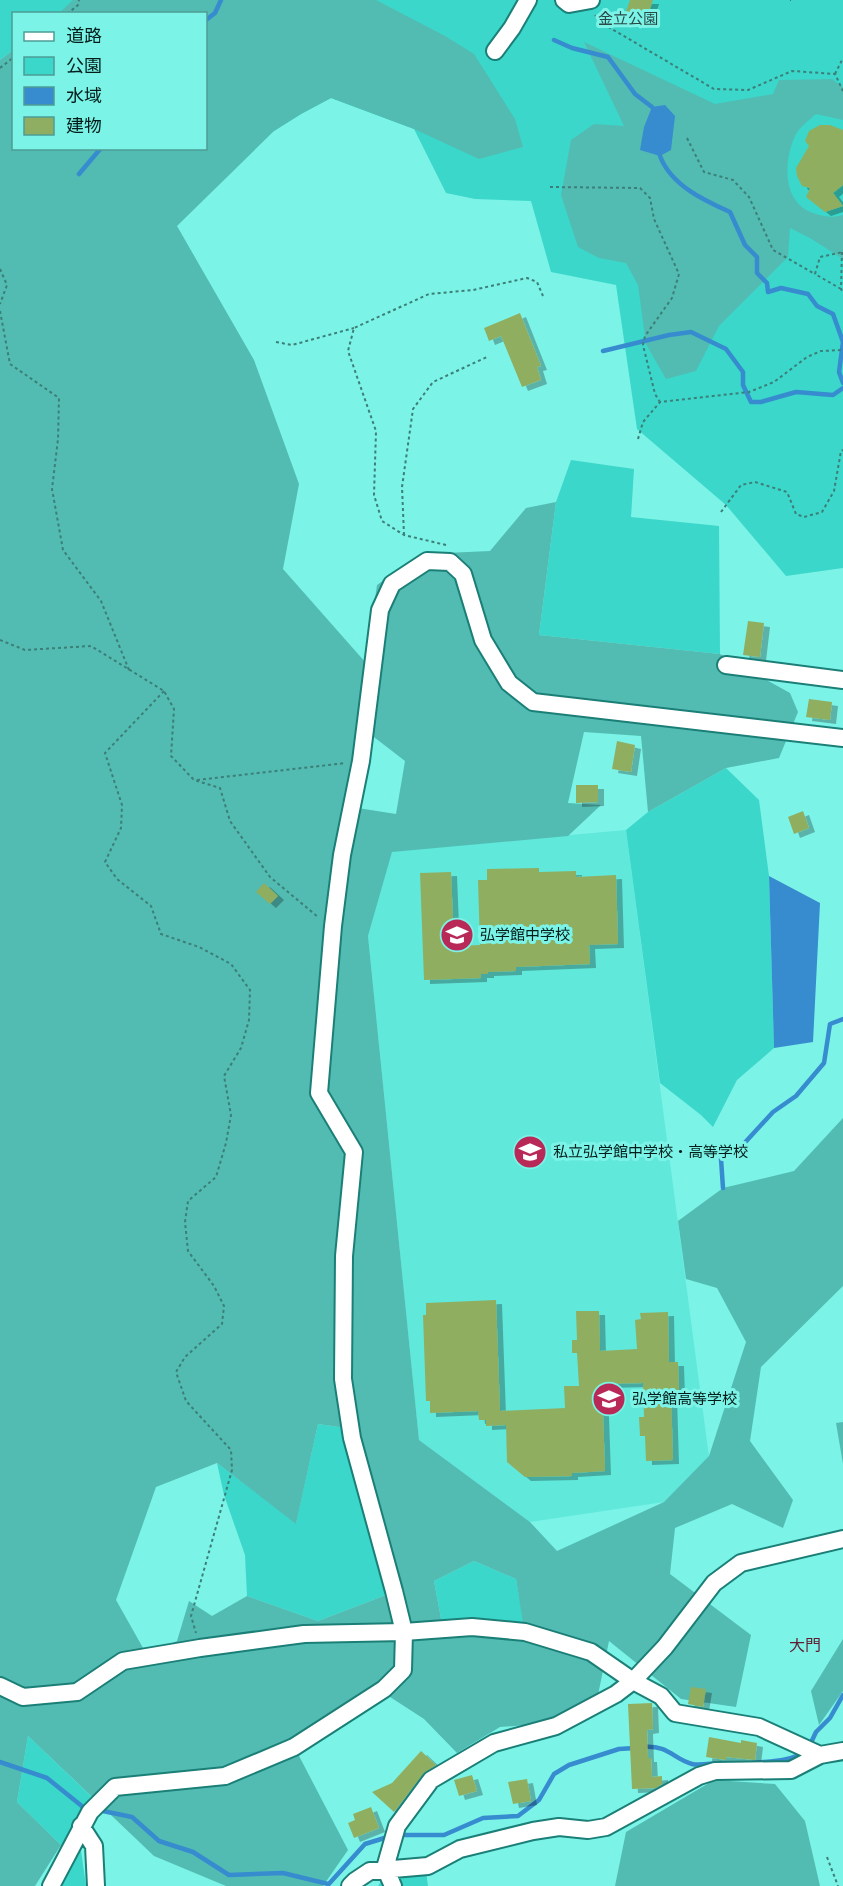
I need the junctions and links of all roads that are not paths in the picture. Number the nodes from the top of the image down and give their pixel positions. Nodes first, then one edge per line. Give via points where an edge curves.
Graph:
1 (528, 0) edge
2 (564, 0) edge
3 (589, 1) edge
4 (495, 51) dead end
5 (726, 665) dead end
6 (843, 680) edge
7 (843, 738) edge
8 (843, 1539) edge
9 (404, 1632) junction
10 (633, 1681) junction
11 (0, 1686) edge
12 (843, 1751) edge
13 (816, 1754) junction
14 (89, 1814) junction
15 (385, 1868) junction
16 (51, 1886) edge
17 (96, 1886) edge
18 (350, 1886) edge
19 (393, 1886) edge

1 - 4 street
2 - 3 street via 569,4
5 - 6 street
7 - 9 street via 533,702 509,684 483,640 463,574 450,562 427,561 392,584 380,610 361,761 342,855 319,1093 354,1152 344,1257 343,1379 352,1438
8 - 10 street via 741,1563 714,1583 665,1647
9 - 10 street via 471,1627 525,1632 591,1652
9 - 11 street via 304,1634 123,1661 77,1692 23,1697
9 - 14 street via 403,1670 384,1689 294,1747 225,1776 116,1787
10 - 13 street via 661,1696 675,1713 759,1726
10 - 15 street via 556,1726 494,1743 431,1780 397,1826
12 - 13 street
13 - 15 street via 791,1770 715,1771 699,1776 606,1827 533,1831 460,1849 428,1866
14 - 16 street
14 - 17 street
15 - 18 street via 370,1871
15 - 19 street

